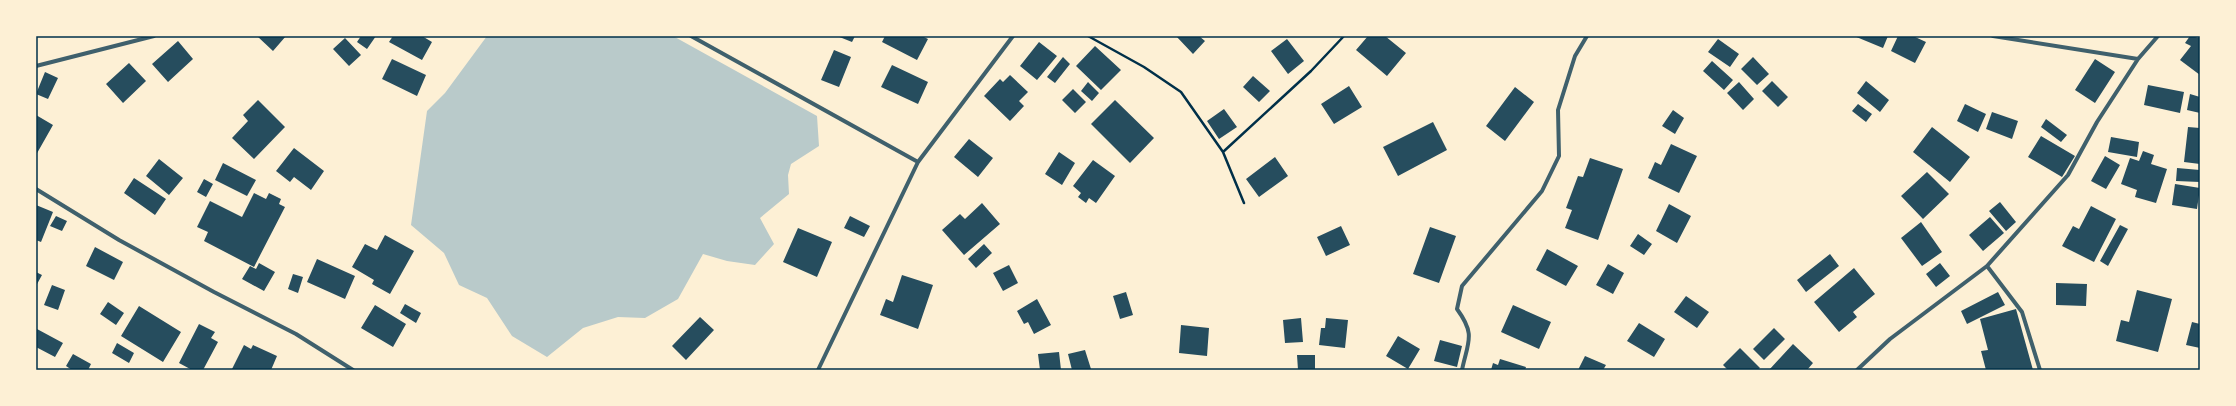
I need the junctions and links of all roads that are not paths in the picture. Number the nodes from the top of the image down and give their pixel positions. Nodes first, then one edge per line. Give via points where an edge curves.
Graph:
1 (154, 36) edge
2 (691, 36) edge
3 (1013, 36) edge
4 (1587, 36) edge
5 (1993, 36) edge
6 (2158, 36) edge
7 (2138, 59) junction
8 (36, 66) edge
9 (918, 162) junction
10 (36, 189) edge
11 (1987, 266) junction
12 (354, 370) edge
13 (818, 370) edge
14 (1462, 370) edge
15 (1857, 370) edge
16 (2040, 370) edge

1 - 8 street
2 - 9 street
3 - 9 street
4 - 14 street via 1576,56 1558,110 1559,156 1542,191 1462,286 1457,309 1468,324 1470,333
5 - 7 street
6 - 7 street
7 - 11 street via 2097,122 2068,175
9 - 13 street
10 - 12 street via 119,240 296,334
11 - 15 street via 1890,339
11 - 16 street via 2022,312

